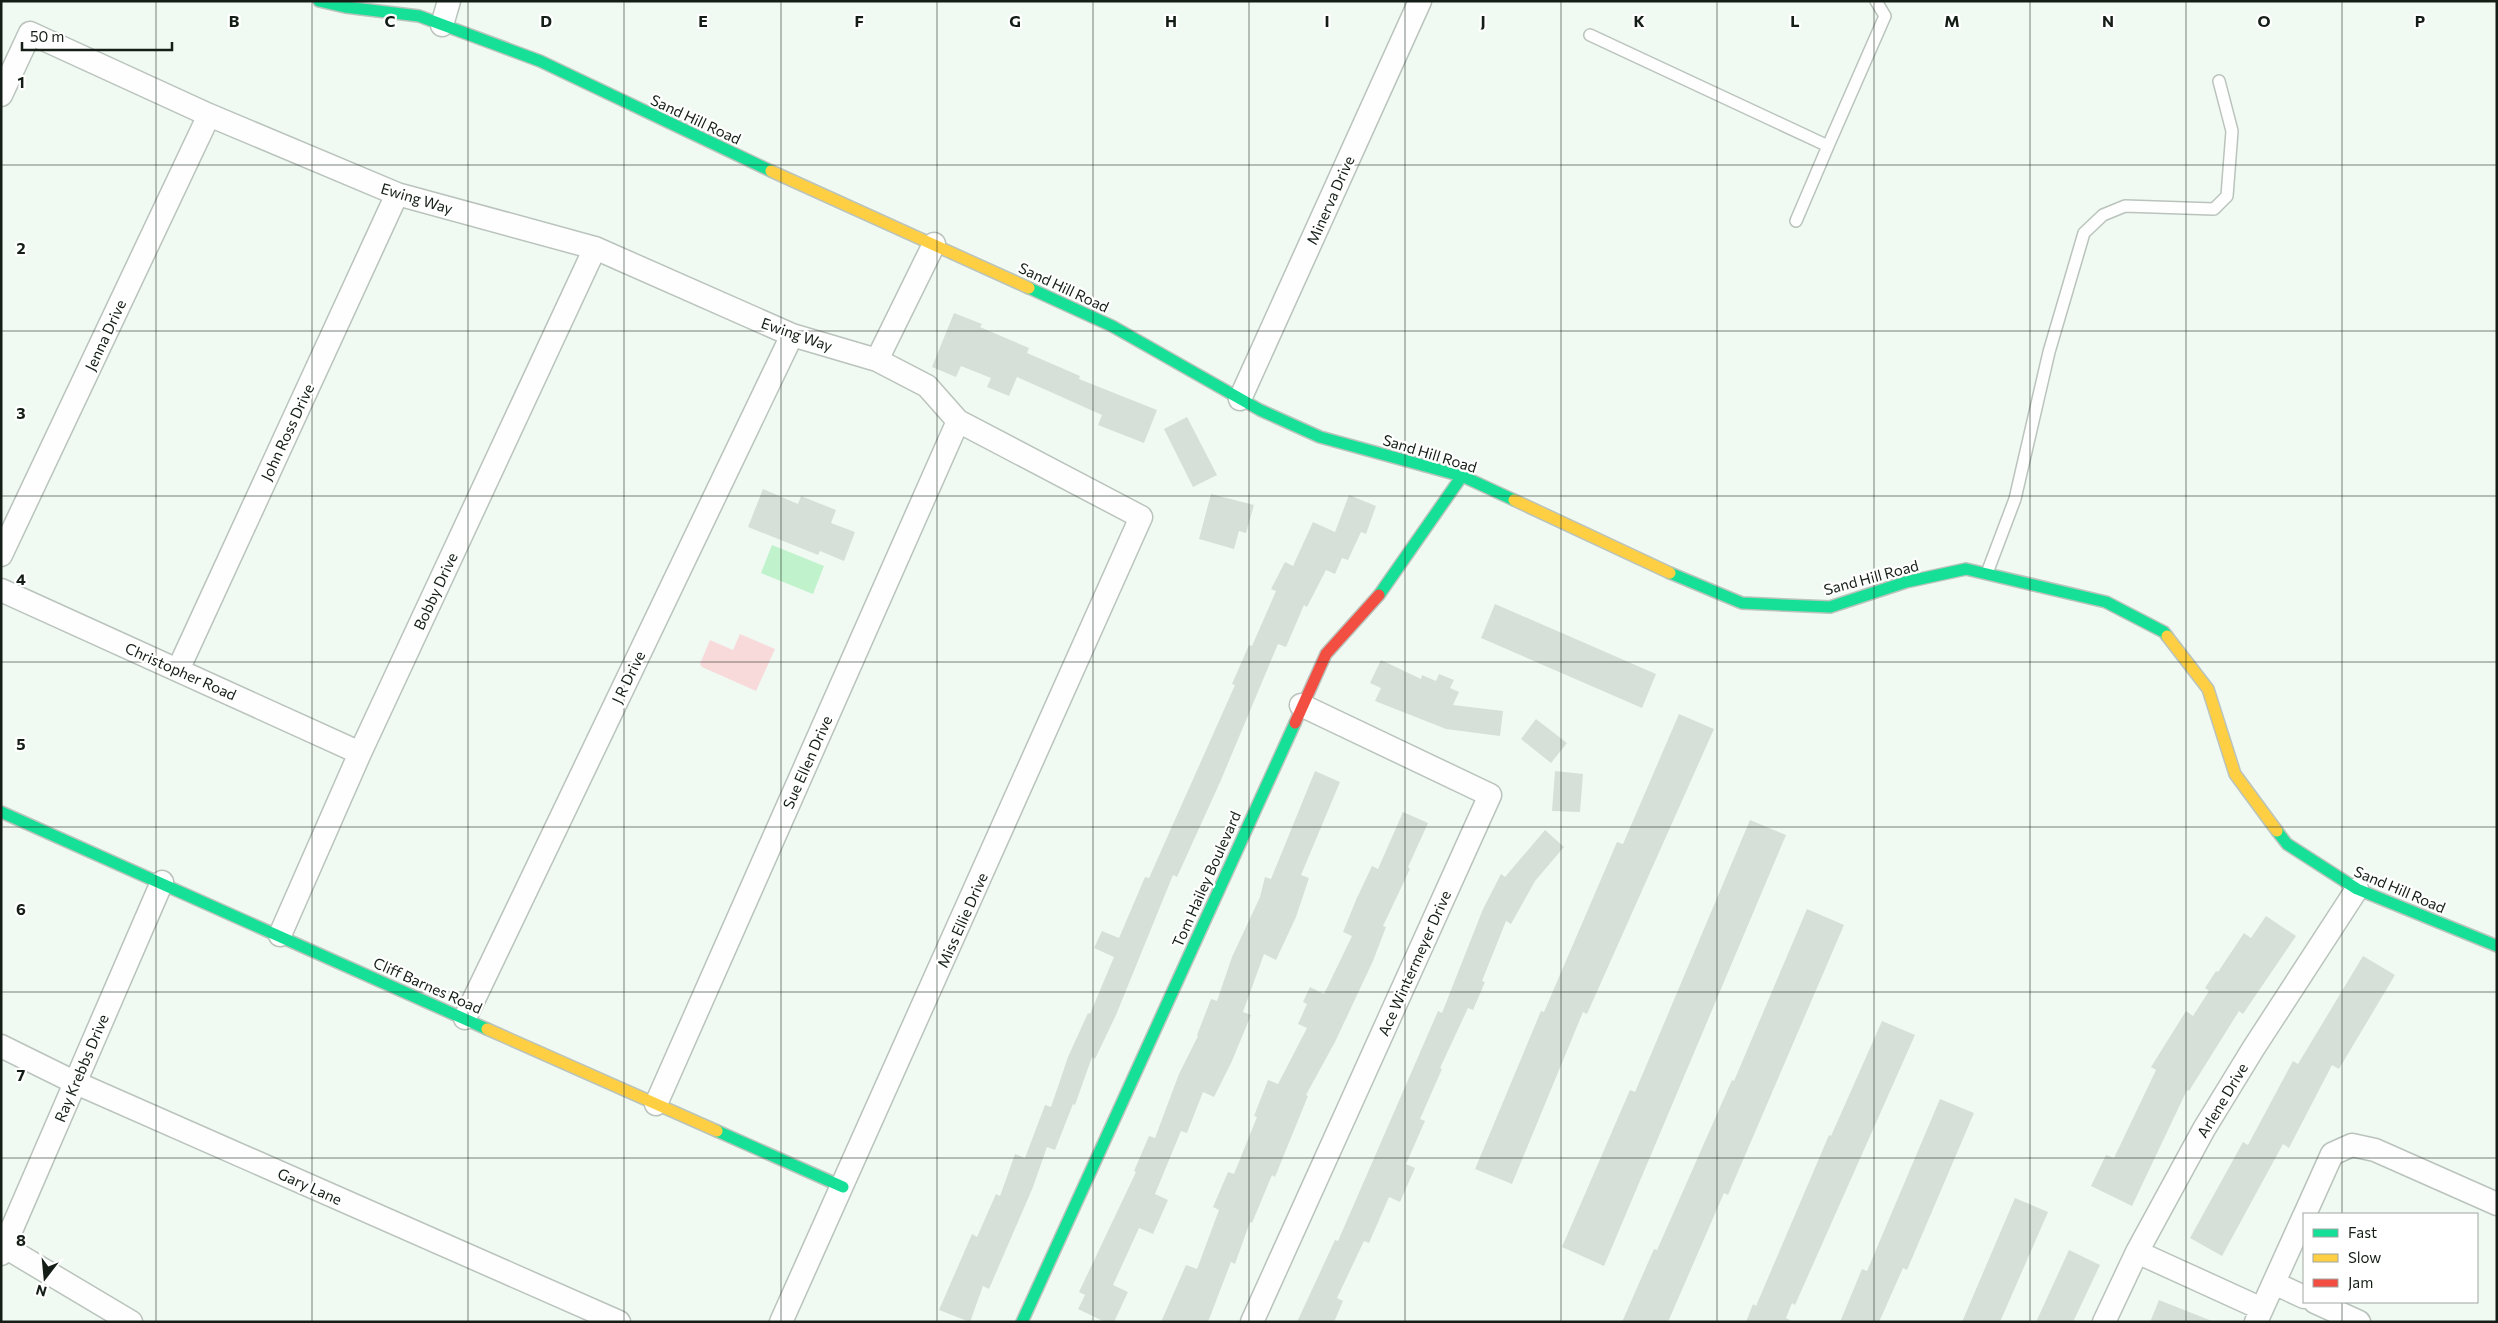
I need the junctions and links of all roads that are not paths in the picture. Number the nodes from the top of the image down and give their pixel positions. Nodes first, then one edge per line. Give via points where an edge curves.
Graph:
1 (319, 1) edge
2 (450, 1) edge
3 (1420, 1) edge
4 (1876, 1) edge
5 (442, 25) junction
6 (1590, 35) dead end
7 (2219, 81) dead end
8 (1, 95) edge
9 (209, 115) junction
10 (1828, 146) junction
11 (397, 194) junction
12 (1796, 221) dead end
13 (934, 244) junction
14 (595, 248) junction
15 (792, 336) junction
16 (877, 360) junction
17 (1240, 399) junction
18 (958, 421) junction
19 (1462, 476) junction
20 (1141, 517) joint
21 (1, 555) edge
22 (1987, 574) junction
23 (1, 590) edge
24 (178, 670) junction
25 (1301, 706) junction
26 (360, 753) junction
27 (1, 812) edge
28 (162, 882) junction
29 (2357, 889) junction
30 (280, 935) junction
31 (2497, 946) edge
32 (465, 1018) junction
33 (1, 1046) edge
34 (74, 1082) junction
35 (656, 1104) junction
36 (843, 1187) junction
37 (2497, 1204) edge
38 (2306, 1213) edge
39 (2303, 1219) edge
40 (3, 1250) edge
41 (2137, 1252) junction
42 (2274, 1283) junction
43 (2303, 1297) edge
44 (2317, 1303) edge
45 (2259, 1315) edge
46 (131, 1322) edge
47 (620, 1322) edge
48 (781, 1322) edge
49 (1022, 1322) edge
50 (1252, 1322) edge
51 (2104, 1322) edge
52 (2359, 1322) edge

1 - 5 street, Sand Hill Road via 419,16
2 - 5 street
3 - 17 street, Minerva Drive
4 - 10 lane via 1885,16
5 - 13 street, Sand Hill Road via 540,61 682,130
6 - 10 lane
7 - 22 lane via 2232,131 2226,196 2214,209 2125,206 2103,215 2084,233 2049,352 2015,499
8 - 9 street, Ewing Way via 30,32
9 - 11 street, Ewing Way
9 - 21 street, Jenna Drive
10 - 12 lane
11 - 14 street, Ewing Way
11 - 24 street, John Ross Drive
13 - 16 street
13 - 17 street, Sand Hill Road via 1112,326
14 - 15 street, Ewing Way
14 - 26 street, Bobby Drive
15 - 16 street, Ewing Way
15 - 32 street, J R Drive
16 - 18 street, Ewing Way via 928,386
17 - 19 street, Sand Hill Road via 1320,437
18 - 20 street, Ewing Way
18 - 35 street, Sue Ellen Drive
19 - 22 street, Sand Hill Road via 1742,603 1830,607 1906,582 1966,569
19 - 25 street, Tom Hailey Boulevard via 1379,596 1326,654
20 - 36 street, Miss Ellie Drive
22 - 29 street, Sand Hill Road via 2106,602 2164,632 2208,689 2235,774 2288,844
23 - 24 street, Christopher Road
24 - 26 street, Christopher Road
25 - 49 street, Tom Hailey Boulevard
25 - 50 street, Ace Wintermeyer Drive via 1490,795
26 - 30 street, Bobby Drive
27 - 28 street, Cliff Barnes Road
28 - 30 street, Cliff Barnes Road
28 - 34 street, Ray Krebbs Drive
29 - 31 street, Sand Hill Road
29 - 41 street, Arlene Drive via 2204,1129
30 - 32 street, Cliff Barnes Road
32 - 35 street, Cliff Barnes Road
33 - 34 street, Gary Lane
34 - 40 street, Ray Krebbs Drive
34 - 47 street, Gary Lane
35 - 36 street, Cliff Barnes Road
36 - 48 street, Miss Ellie Drive
37 - 38 street via 2375,1150 2352,1145 2332,1154
39 - 42 street
40 - 46 street
41 - 45 street
41 - 51 street, Arlene Drive
42 - 43 street
42 - 45 street
44 - 52 street

